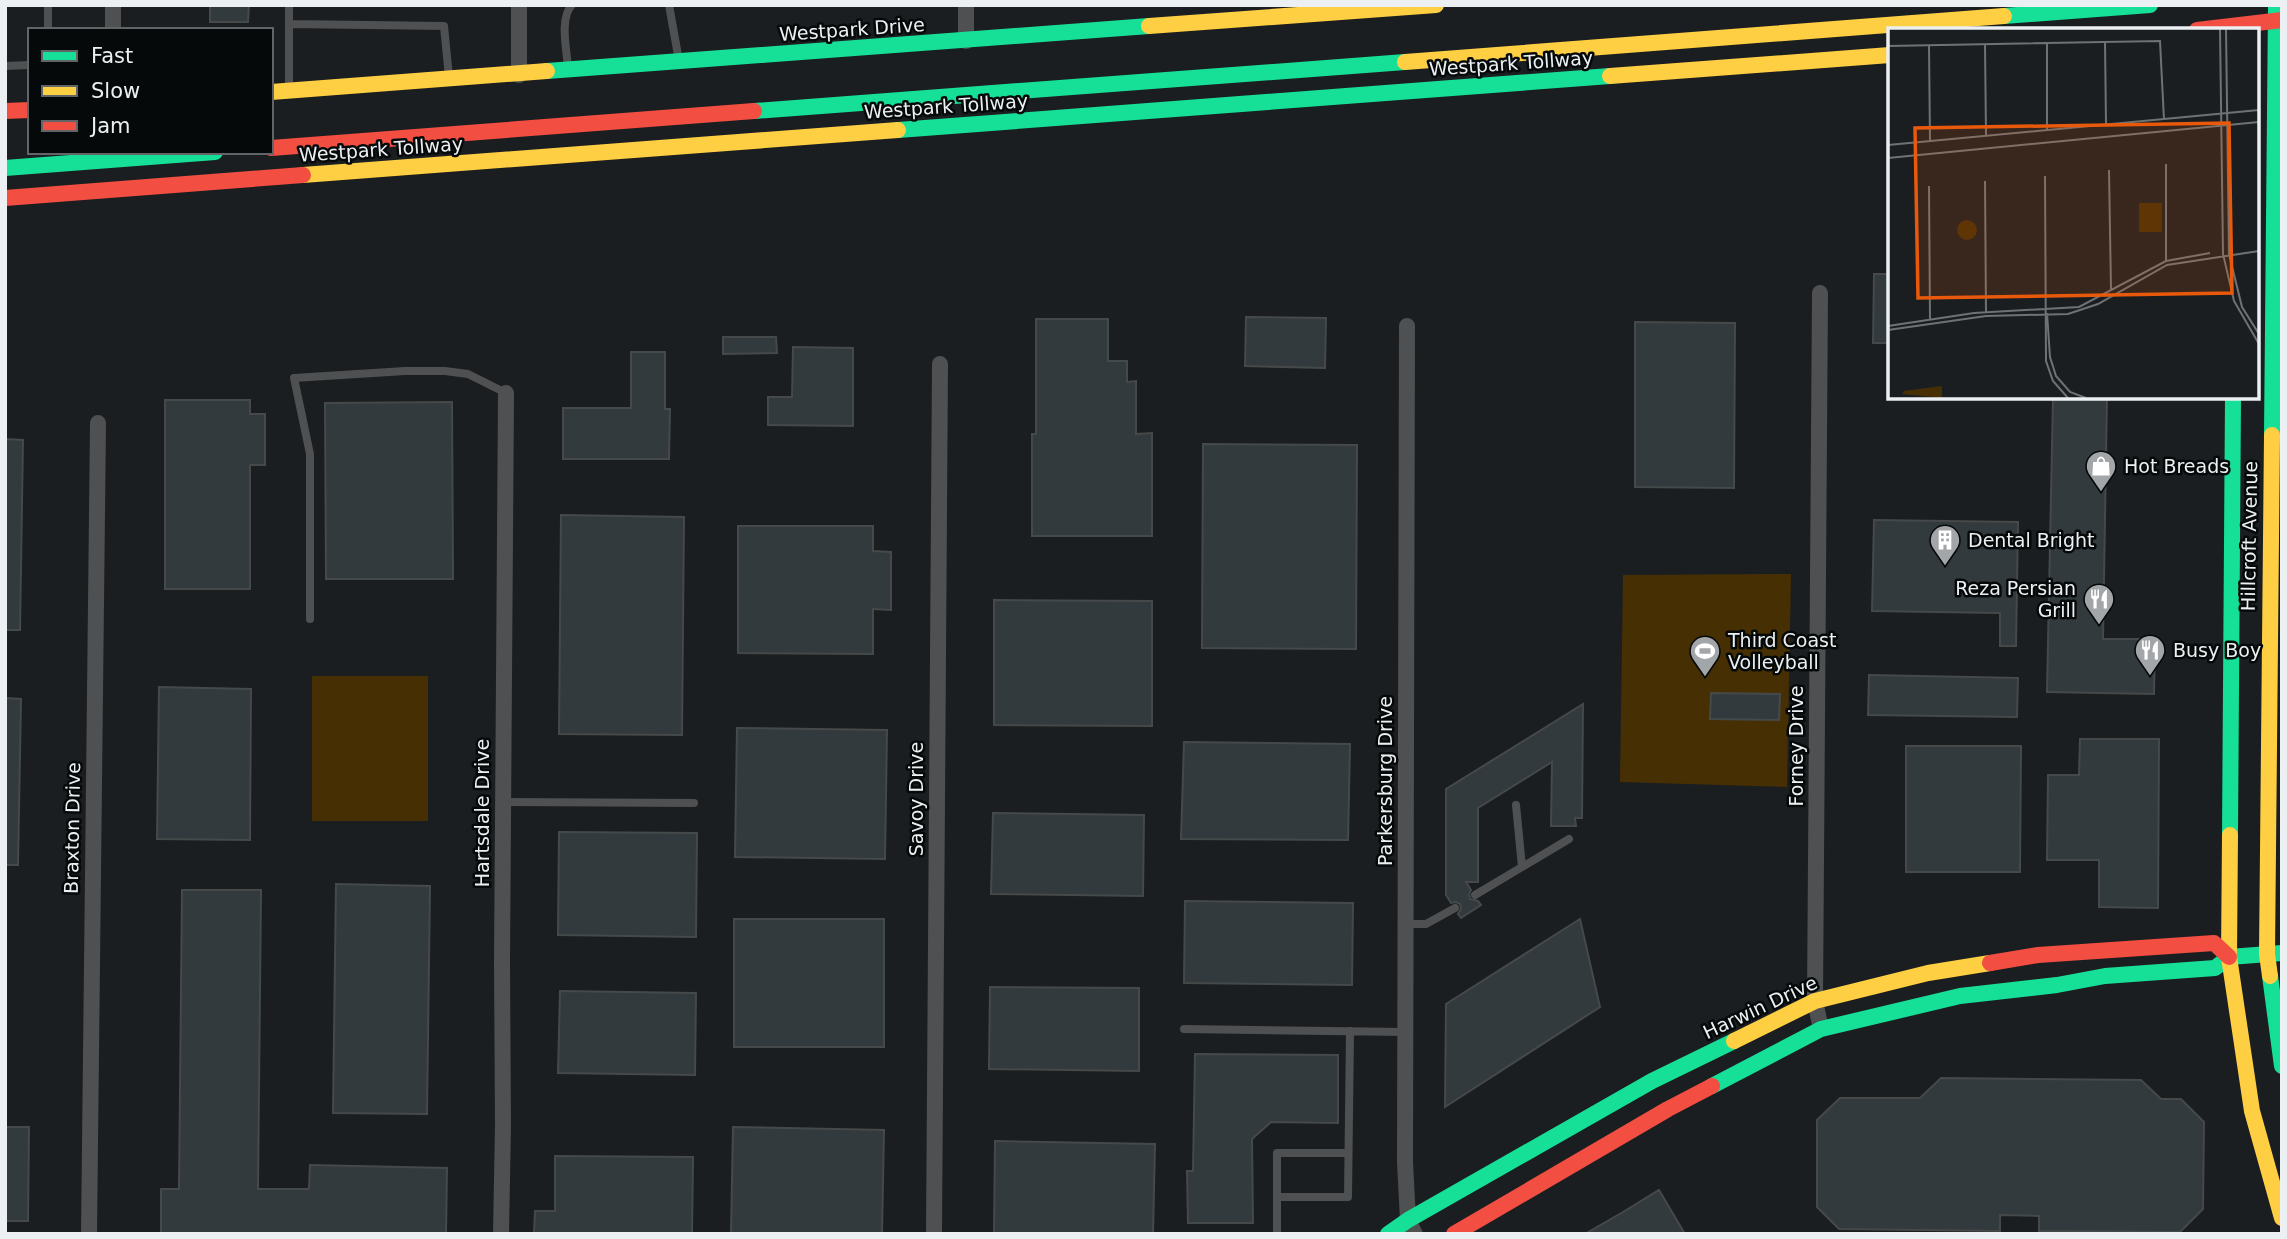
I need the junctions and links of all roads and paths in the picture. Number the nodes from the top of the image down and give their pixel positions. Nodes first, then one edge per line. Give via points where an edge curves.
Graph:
1 (48, 5) edge
2 (113, 5) edge
3 (289, 5) edge
4 (519, 5) edge
5 (572, 5) edge
6 (669, 5) edge
7 (966, 5) edge
8 (1436, 5) edge
9 (2237, 5) edge
10 (2276, 5) edge
11 (2142, 6) edge
12 (1390, 8) edge
13 (2282, 20) edge
14 (289, 24) junction
15 (48, 28) edge
16 (113, 28) edge
17 (2214, 28) edge
18 (2237, 28) edge
19 (966, 41) junction
20 (1888, 55) edge
21 (680, 62) junction
22 (28, 65) edge
23 (5, 66) edge
24 (568, 71) junction
25 (519, 75) junction
26 (450, 80) junction
27 (289, 91) junction
28 (273, 92) edge
29 (28, 110) edge
30 (5, 111) edge
31 (273, 148) edge
32 (189, 154) edge
33 (5, 168) edge
34 (5, 198) edge
35 (1820, 293) dead end
36 (2259, 310) edge
37 (1407, 326) dead end
38 (940, 364) dead end
39 (506, 393) joint
40 (2254, 400) edge
41 (98, 423) dead end
42 (2250, 612) junction
43 (310, 619) dead end
44 (503, 802) junction
45 (694, 803) dead end
46 (1516, 805) dead end
47 (1569, 839) dead end
48 (1522, 867) junction
49 (1475, 895) dead end
50 (1455, 908) dead end
51 (1406, 924) junction
52 (2275, 953) edge
53 (2229, 957) junction
54 (1815, 1001) junction
55 (1184, 1029) dead end
56 (1821, 1030) junction
57 (1350, 1031) junction
58 (1405, 1032) junction
59 (2282, 1066) edge
60 (1652, 1081) junction
61 (1668, 1108) junction
62 (1348, 1153) junction
63 (1277, 1197) junction
64 (2282, 1219) edge
65 (1412, 1227) edge
66 (89, 1234) edge
67 (500, 1234) edge
68 (934, 1234) edge
69 (1277, 1234) edge
70 (1388, 1234) edge
71 (1454, 1234) edge

1 - 15 lane
2 - 16 street
3 - 14 lane
4 - 25 street
5 - 24 lane via 565,19
6 - 21 lane
7 - 19 street
8 - 12 main road, Westpark Drive
9 - 18 main road
10 - 36 main road, Hillcroft Avenue
11 - 31 main road, Westpark Tollway
12 - 19 main road, Westpark Drive
13 - 17 main road, bridge
14 - 26 lane via 443,26
14 - 27 lane
19 - 21 main road, Westpark Drive
20 - 34 main road, Westpark Tollway
21 - 24 main road, Westpark Drive
22 - 23 lane
24 - 25 main road, Westpark Drive
25 - 26 main road, Westpark Drive
26 - 27 main road, Westpark Drive
27 - 28 main road, Westpark Drive
29 - 30 main road
32 - 33 main road
35 - 54 street, Forney Drive
37 - 51 street, Parkersburg Drive
38 - 68 street, Savoy Drive
39 - 43 lane via 468,374 445,372 294,378 310,454
39 - 44 street, Hartsdale Drive
40 - 42 main road, Hillcroft Avenue
40 - 42 main road, Hillcroft Avenue
41 - 66 street, Braxton Drive
42 - 52 main road, Hillcroft Avenue
42 - 53 main road, Hillcroft Avenue
44 - 45 lane
44 - 67 street, Hartsdale Drive
46 - 48 lane
47 - 48 lane
48 - 49 lane
50 - 51 lane via 1426,925
51 - 58 street, Parkersburg Drive
52 - 53 main road, Harwin Drive
52 - 59 main road, Hillcroft Avenue
53 - 54 main road, Harwin Drive via 2214,943 2038,955 1928,973
53 - 56 main road, Harwin Drive via 2215,968 2105,976 1960,996
53 - 64 main road, Hillcroft Avenue via 2252,1111
54 - 56 street, Forney Drive
54 - 60 main road, Harwin Drive
55 - 57 lane
56 - 61 main road, Harwin Drive
57 - 58 lane
57 - 62 lane
58 - 65 street, Parkersburg Drive via 1405,1162
60 - 61 main road
60 - 65 main road, Harwin Drive
61 - 71 main road, Harwin Drive
62 - 63 lane via 1277,1153
62 - 63 lane via 1348,1198
63 - 69 lane
65 - 70 main road, Harwin Drive

